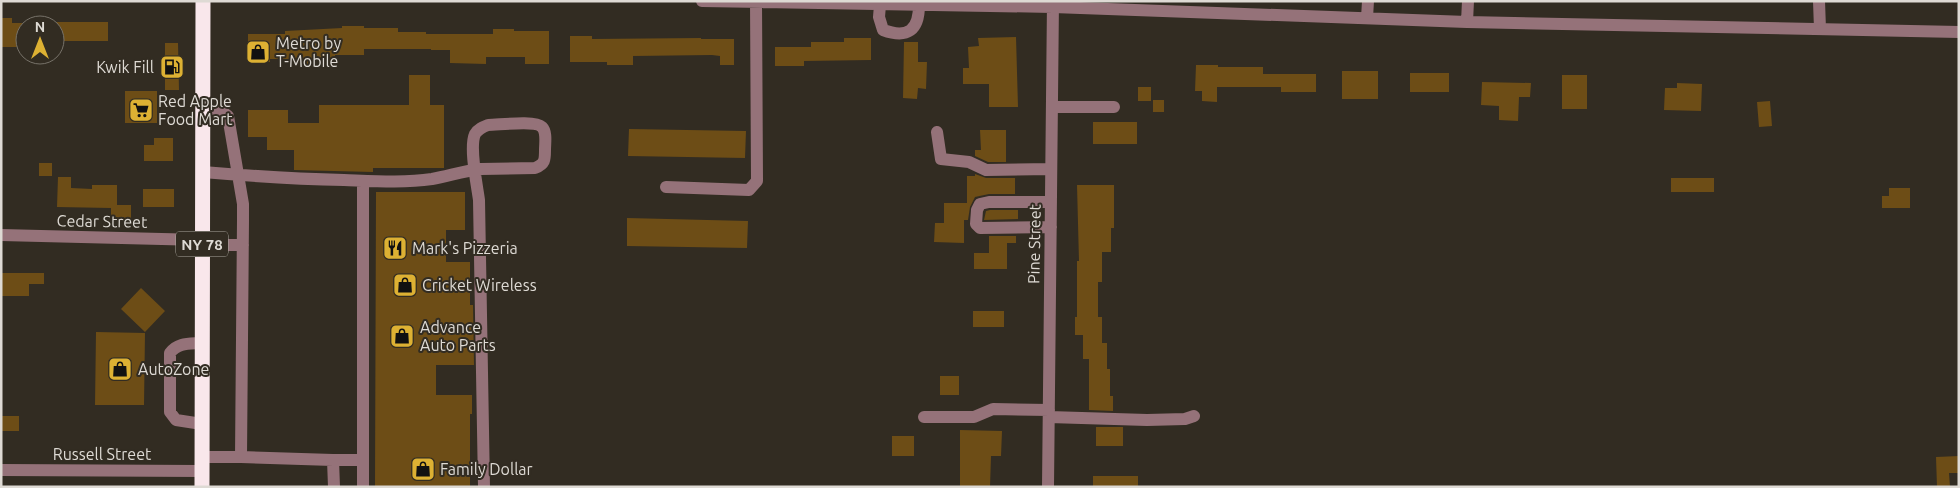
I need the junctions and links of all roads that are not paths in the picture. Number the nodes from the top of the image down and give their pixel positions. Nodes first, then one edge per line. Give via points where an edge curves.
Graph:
1 (203, 1) edge
2 (702, 1) edge
3 (1368, 1) edge
4 (1468, 1) edge
5 (1819, 1) edge
6 (756, 2) edge
7 (1053, 4) edge
8 (880, 5) junction
9 (919, 5) junction
10 (1242, 7) edge
11 (1367, 18) junction
12 (1467, 22) junction
13 (1820, 29) junction
14 (1959, 32) edge
15 (1052, 107) junction
16 (1114, 107) dead end
17 (203, 110) junction
18 (937, 132) dead end
19 (1051, 169) junction
20 (474, 170) junction
21 (203, 172) junction
22 (238, 175) junction
23 (364, 181) junction
24 (666, 187) dead end
25 (1051, 202) junction
26 (1051, 227) junction
27 (1, 235) edge
28 (202, 242) junction
29 (243, 244) junction
30 (202, 343) junction
31 (1049, 413) junction
32 (1194, 416) dead end
33 (924, 417) dead end
34 (202, 424) junction
35 (242, 457) junction
36 (333, 460) junction
37 (363, 460) junction
38 (202, 464) junction
39 (1, 470) edge
40 (202, 487) edge
41 (334, 487) edge
42 (363, 487) edge
43 (484, 487) edge
44 (1048, 487) edge

1 - 17 highway, NY 78
2 - 6 street
3 - 11 street
4 - 12 street
5 - 13 street
6 - 8 street
6 - 24 street via 757,181 749,190
7 - 9 street
7 - 10 street
7 - 15 street, Pine Street
8 - 9 street
8 - 9 street via 883,30 890,33 914,30 919,18
10 - 11 street
11 - 12 street
12 - 13 street
13 - 14 street
15 - 16 street
15 - 19 street, Pine Street
17 - 21 highway, NY 78
17 - 22 street via 228,116
18 - 19 street via 942,159 969,162 986,170
19 - 25 street, Pine Street
20 - 20 street via 542,165 545,160 542,127 534,123 481,128 474,140
20 - 23 street via 432,179
20 - 43 street via 480,200
21 - 22 street
21 - 28 highway, NY 78
22 - 23 street
22 - 29 street via 243,204
23 - 37 street
25 - 26 street, Pine Street
25 - 26 street via 980,204 976,224 980,228
26 - 31 street, Pine Street
27 - 28 street, Cedar Street
28 - 29 street, Cedar Street
28 - 30 highway, NY 78
29 - 35 street
30 - 34 highway, NY 78
30 - 34 street via 181,344 170,353 170,412 176,420
31 - 32 street via 1147,420
31 - 33 street via 993,409 974,416
31 - 44 street, Pine Street
34 - 38 highway, NY 78
35 - 36 street, Russell Street
35 - 38 street, Russell Street
36 - 37 street, Russell Street
36 - 41 street
37 - 42 street
38 - 39 street, Russell Street
38 - 40 highway, NY 78

